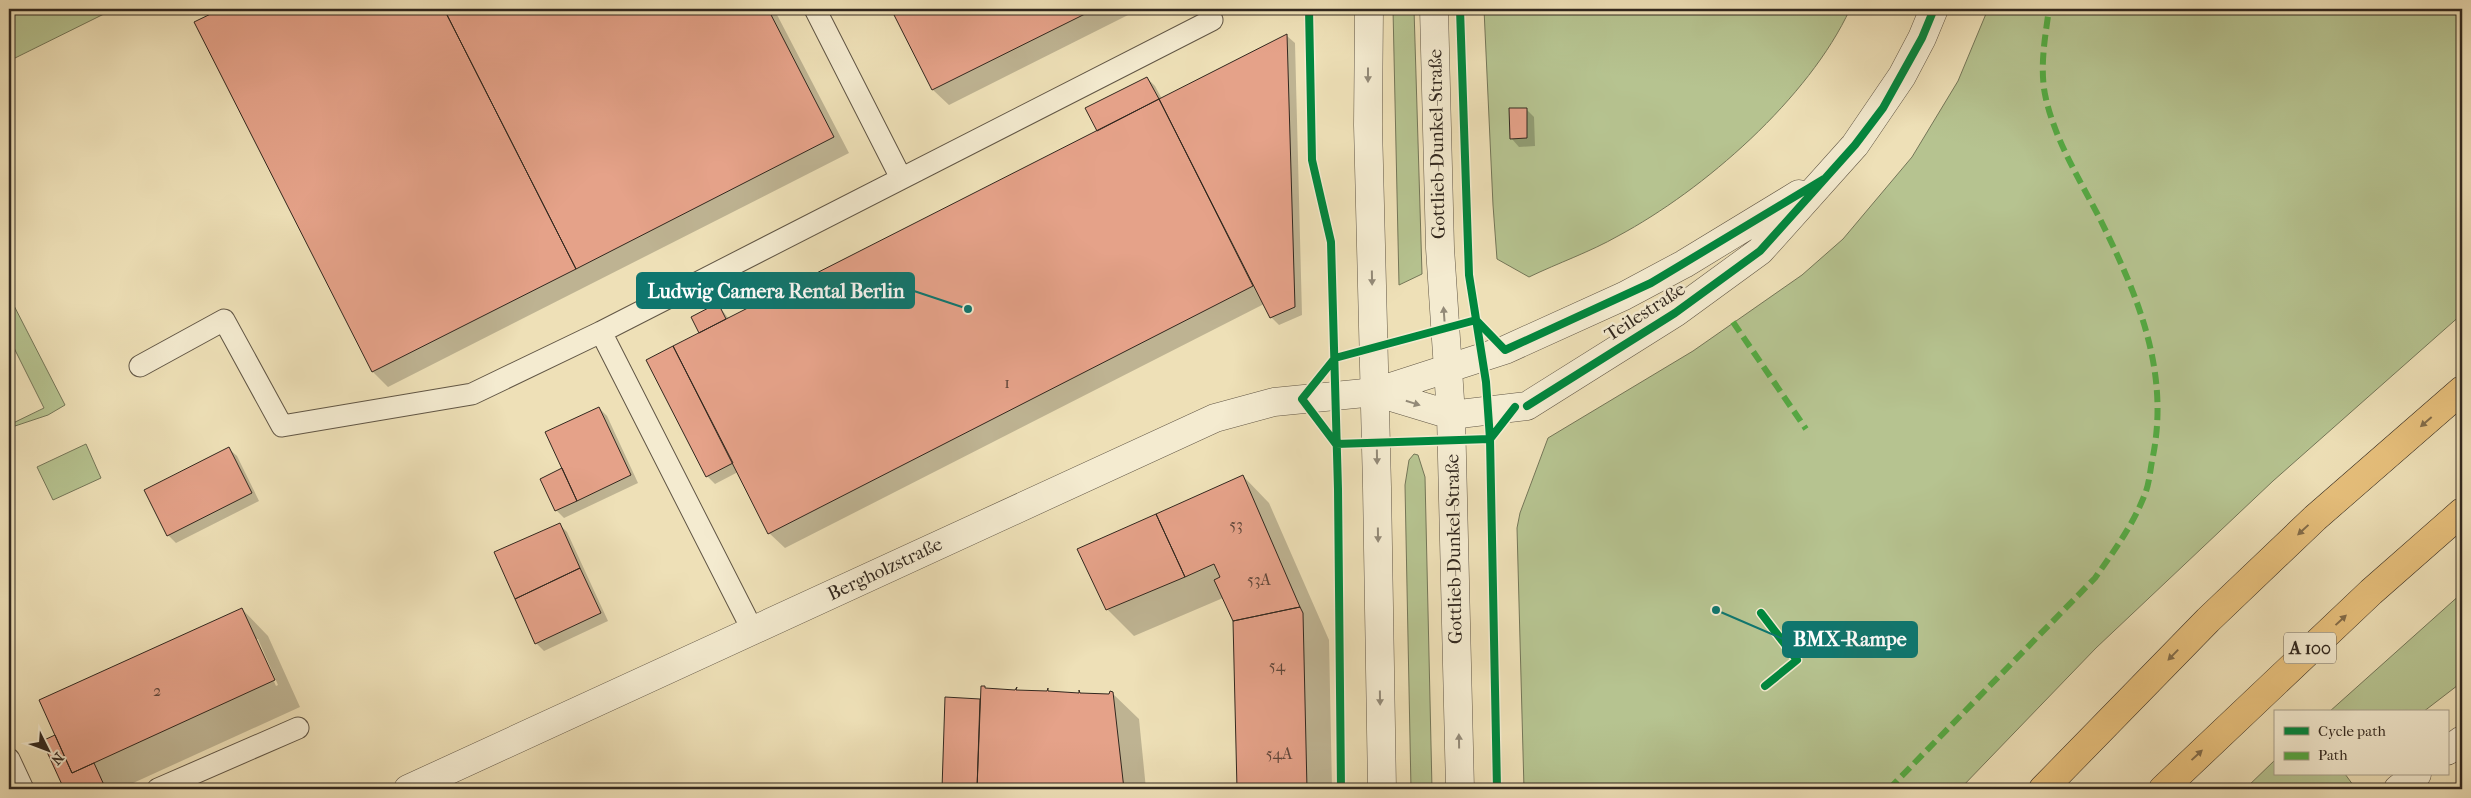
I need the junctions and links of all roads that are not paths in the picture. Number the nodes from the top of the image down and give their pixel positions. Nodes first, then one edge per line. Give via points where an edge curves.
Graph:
1 (815, 9) edge
2 (1207, 9) edge
3 (1369, 9) edge
4 (1434, 9) edge
5 (1934, 9) edge
6 (901, 178) junction
7 (1824, 179) junction
8 (601, 332) junction
9 (140, 366) dead end
10 (1448, 368) junction
11 (2462, 390) edge
12 (1375, 392) junction
13 (1451, 415) junction
14 (2462, 512) edge
15 (753, 631) junction
16 (298, 728) dead end
17 (2462, 740) edge
18 (2448, 750) edge
19 (9, 759) edge
20 (2414, 776) edge
21 (23, 789) edge
22 (158, 789) edge
23 (408, 789) edge
24 (1382, 789) edge
25 (1460, 789) edge
26 (2043, 789) edge
27 (2162, 789) edge
28 (2398, 789) edge

1 - 6 lane
2 - 6 lane via 1212,20
3 -> 12 street via 1368,125
10 -> 4 street, Gottlieb-Dunkel-Straße via 1440,248
5 - 7 street, Teilestraße via 1922,38 1882,108
6 - 8 lane
7 - 10 street, Teilestraße via 1651,282 1505,350
7 - 13 street, Teilestraße via 1760,252 1676,313 1526,406
8 - 9 lane via 472,394 282,426 224,320
8 - 15 lane
10 - 12 street, Teilestraße
10 - 13 street, Gottlieb-Dunkel-Straße
11 -> 26 highway via 2315,518 2208,620
12 -> 13 street, Teilestraße
12 - 15 street, Bergholzstraße via 1274,402 1215,418
12 -> 24 street
25 -> 13 street, Gottlieb-Dunkel-Straße
27 -> 14 highway, A 100 via 2371,592
15 - 23 street, Bergholzstraße
16 - 22 lane
17 - 18 street
19 - 21 lane
20 - 28 street

